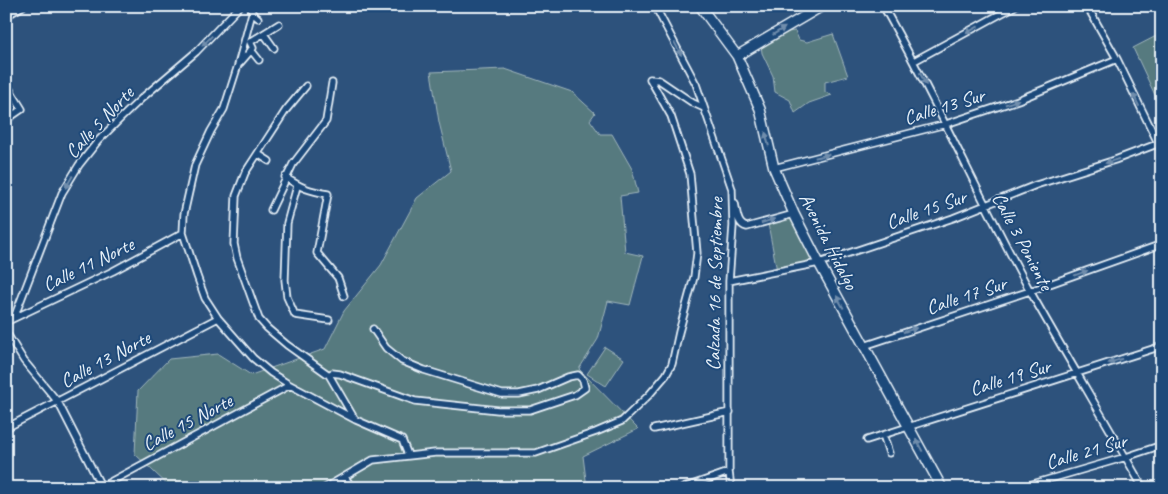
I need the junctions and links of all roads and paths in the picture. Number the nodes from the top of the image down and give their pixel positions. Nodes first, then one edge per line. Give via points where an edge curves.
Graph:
1 (23, 6) edge
2 (251, 6) edge
3 (655, 6) edge
4 (700, 6) edge
5 (882, 6) edge
6 (1015, 6) edge
7 (1087, 6) edge
8 (238, 7) edge
9 (815, 7) edge
10 (252, 13) junction
11 (6, 16) edge
12 (258, 18) dead end
13 (280, 24) dead end
14 (264, 34) junction
15 (274, 48) dead end
16 (251, 50) junction
17 (737, 56) junction
18 (259, 60) dead end
19 (1117, 60) junction
20 (914, 61) junction
21 (238, 65) junction
22 (332, 83) dead end
23 (6, 84) edge
24 (306, 86) dead end
25 (704, 108) junction
26 (6, 120) edge
27 (946, 124) junction
28 (1157, 144) junction
29 (1162, 152) edge
30 (258, 154) junction
31 (269, 161) dead end
32 (774, 168) junction
33 (285, 177) junction
34 (297, 186) junction
35 (732, 189) junction
36 (986, 206) junction
37 (271, 210) dead end
38 (794, 214) junction
39 (184, 233) junction
40 (1162, 244) edge
41 (819, 263) junction
42 (730, 282) junction
43 (1030, 291) junction
44 (344, 296) dead end
45 (14, 318) junction
46 (218, 318) junction
47 (329, 320) dead end
48 (6, 322) edge
49 (372, 328) dead end
50 (6, 332) edge
51 (864, 346) junction
52 (1162, 346) edge
53 (1077, 373) junction
54 (329, 375) junction
55 (290, 386) junction
56 (58, 402) junction
57 (730, 412) junction
58 (356, 420) junction
59 (909, 425) junction
60 (6, 428) edge
61 (654, 428) dead end
62 (882, 435) junction
63 (867, 440) dead end
64 (1162, 445) edge
65 (889, 453) dead end
66 (408, 455) junction
67 (1126, 457) junction
68 (729, 472) junction
69 (345, 477) junction
70 (101, 487) edge
71 (325, 488) edge
72 (352, 488) edge
73 (683, 488) edge
74 (731, 488) edge
75 (942, 488) edge
76 (1019, 488) edge
77 (1143, 488) edge

1 - 11 street
2 - 10 street
3 -> 25 street, Calzada 16 de Septiembre via 696,84
4 - 17 street, Avenida Hidalgo
5 - 20 street, Calle 3 Poniente
6 -> 20 street
7 - 19 street
8 -> 45 street, Calle 5 Norte via 196,52 120,119 79,165 62,193
17 -> 9 street
10 - 12 street
10 - 21 street
13 - 14 street
14 - 15 street
14 - 16 street via 250,42
16 - 18 street
16 - 21 street
32 -> 17 street, Avenida Hidalgo via 760,109
27 -> 19 street, Calle 13 Sur via 1018,100
28 -> 19 street
20 -> 27 street, Calle 3 Poniente
21 - 39 street via 224,109 195,165 184,214
22 - 33 street via 326,121
23 - 26 street via 22,109
24 - 30 street
25 - 35 street, Calzada 16 de Septiembre
25 - 66 street via 659,80 650,79 671,116 690,174 697,253 672,364 666,375 622,421 536,453
32 -> 27 street, Calle 13 Sur
27 - 36 street, Calle 3 Poniente
28 - 29 street
28 -> 36 street, Calle 15 Sur via 1036,185
30 - 31 street
30 - 54 street via 245,173 236,196 234,244 237,258 259,319 287,345
32 - 38 street, Avenida Hidalgo
33 - 34 street
33 - 37 street
34 - 44 street via 328,194 317,253 338,278
34 - 47 street via 287,223 287,297 295,315
35 -> 38 street via 743,227
35 - 42 street, Calzada 16 de Septiembre
36 - 41 street, Calle 15 Sur
36 - 43 street, Calle 3 Poniente
38 - 41 street, Avenida Hidalgo
39 - 45 street, Calle 11 Norte
39 - 46 street via 205,298
43 -> 40 street, Calle 17 Sur
41 - 42 street
51 -> 41 street, Avenida Hidalgo
42 - 57 street, Calzada 16 de Septiembre
51 -> 43 street, Calle 17 Sur
43 - 53 street, Calle 3 Poniente
45 - 48 street, Calle 11 Norte
46 - 55 street via 253,358
46 - 56 street, Calle 13 Norte
49 - 54 street via 386,348 402,361 502,394 538,390 578,375 585,388 575,396 530,410 498,410 415,401 340,374
50 - 56 street via 24,361
51 - 59 street, Avenida Hidalgo
52 -> 53 street, Calle 19 Sur
53 - 59 street, Calle 19 Sur
53 - 67 street, Calle 3 Poniente
54 - 58 street
55 - 58 street
55 - 70 street, Calle 15 Norte
56 - 60 street, Calle 13 Norte
56 - 70 street
57 - 61 street
57 - 68 street, Calzada 16 de Septiembre
58 - 66 street via 402,440
59 - 62 street, Calle 19 Sur
75 -> 59 street, Avenida Hidalgo
62 - 63 street, Calle 19 Sur
62 - 65 street
64 - 67 street, Calle 21 Sur
66 - 69 street via 373,460
67 - 76 street, Calle 21 Sur
67 - 77 street, Calle 3 Poniente
68 - 73 street
68 - 74 street, Calzada 16 de Septiembre
69 - 71 street
69 - 72 street

